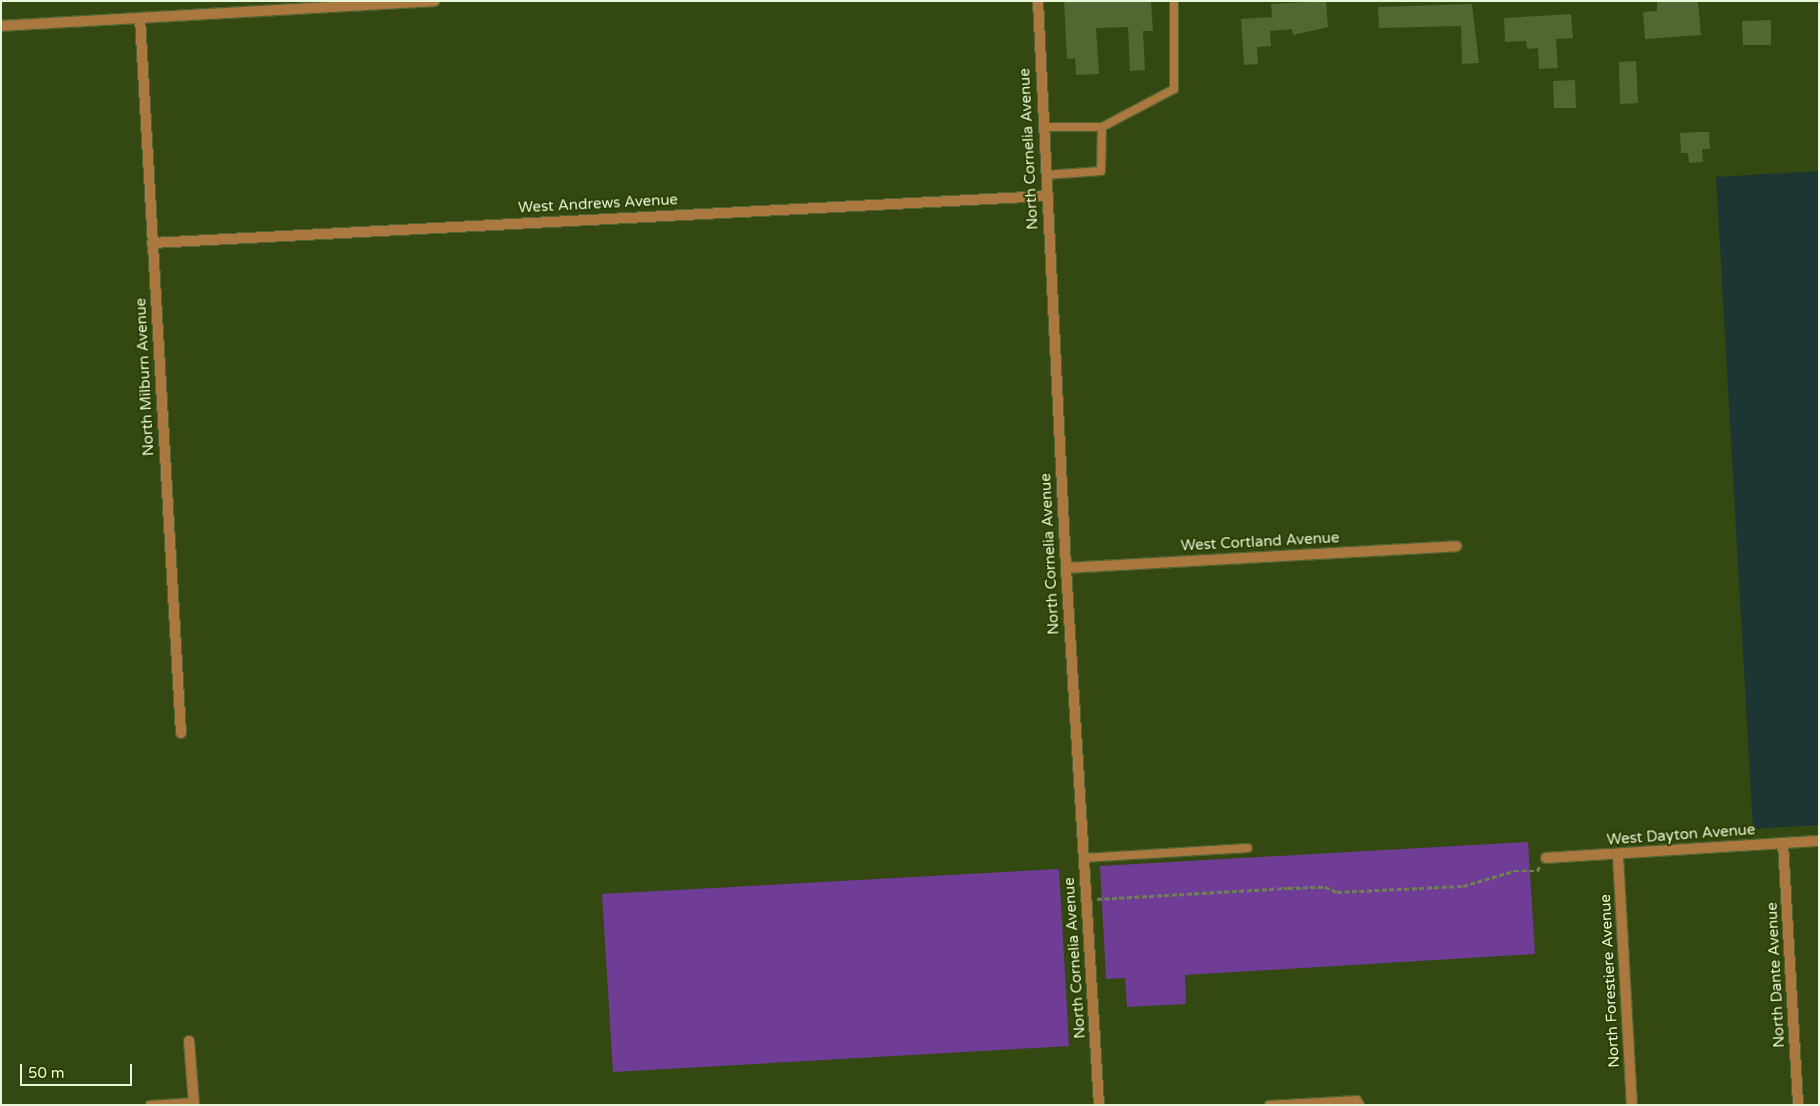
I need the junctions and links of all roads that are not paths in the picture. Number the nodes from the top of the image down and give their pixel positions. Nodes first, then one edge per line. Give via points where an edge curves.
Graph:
1 (434, 1) edge
2 (1038, 1) edge
3 (1174, 1) edge
4 (140, 18) junction
5 (1, 26) edge
6 (1102, 127) junction
7 (1044, 128) junction
8 (1046, 175) junction
9 (1046, 196) junction
10 (152, 243) junction
11 (1456, 546) dead end
12 (1066, 568) junction
13 (181, 733) dead end
14 (1819, 841) edge
15 (1783, 843) junction
16 (1248, 848) dead end
17 (1618, 856) junction
18 (1083, 858) junction
19 (1546, 858) road end
20 (189, 1041) dead end
21 (193, 1103) edge
22 (150, 1105) edge
23 (1099, 1105) edge
24 (1270, 1105) edge
25 (1360, 1105) edge
26 (1632, 1105) edge
27 (1798, 1105) edge

1 - 4 street
2 - 7 street, North Cornelia Avenue
3 - 6 lane via 1174,89
4 - 5 street
4 - 10 street, North Milburn Avenue
6 - 7 lane
6 - 8 lane via 1101,172
7 - 8 street, North Cornelia Avenue
8 - 9 street, North Cornelia Avenue
9 - 10 street, West Andrews Avenue
9 - 12 street, North Cornelia Avenue
10 - 13 street, North Milburn Avenue
11 - 12 street, West Cortland Avenue
12 - 18 street, North Cornelia Avenue
14 - 15 street, West Dayton Avenue
15 - 17 street, West Dayton Avenue
15 - 27 street, North Dante Avenue
16 - 18 lane
17 - 19 street, West Dayton Avenue
17 - 26 street, North Forestiere Avenue
18 - 23 street, North Cornelia Avenue
20 - 21 street
21 - 22 lane
24 - 25 lane via 1357,1100

